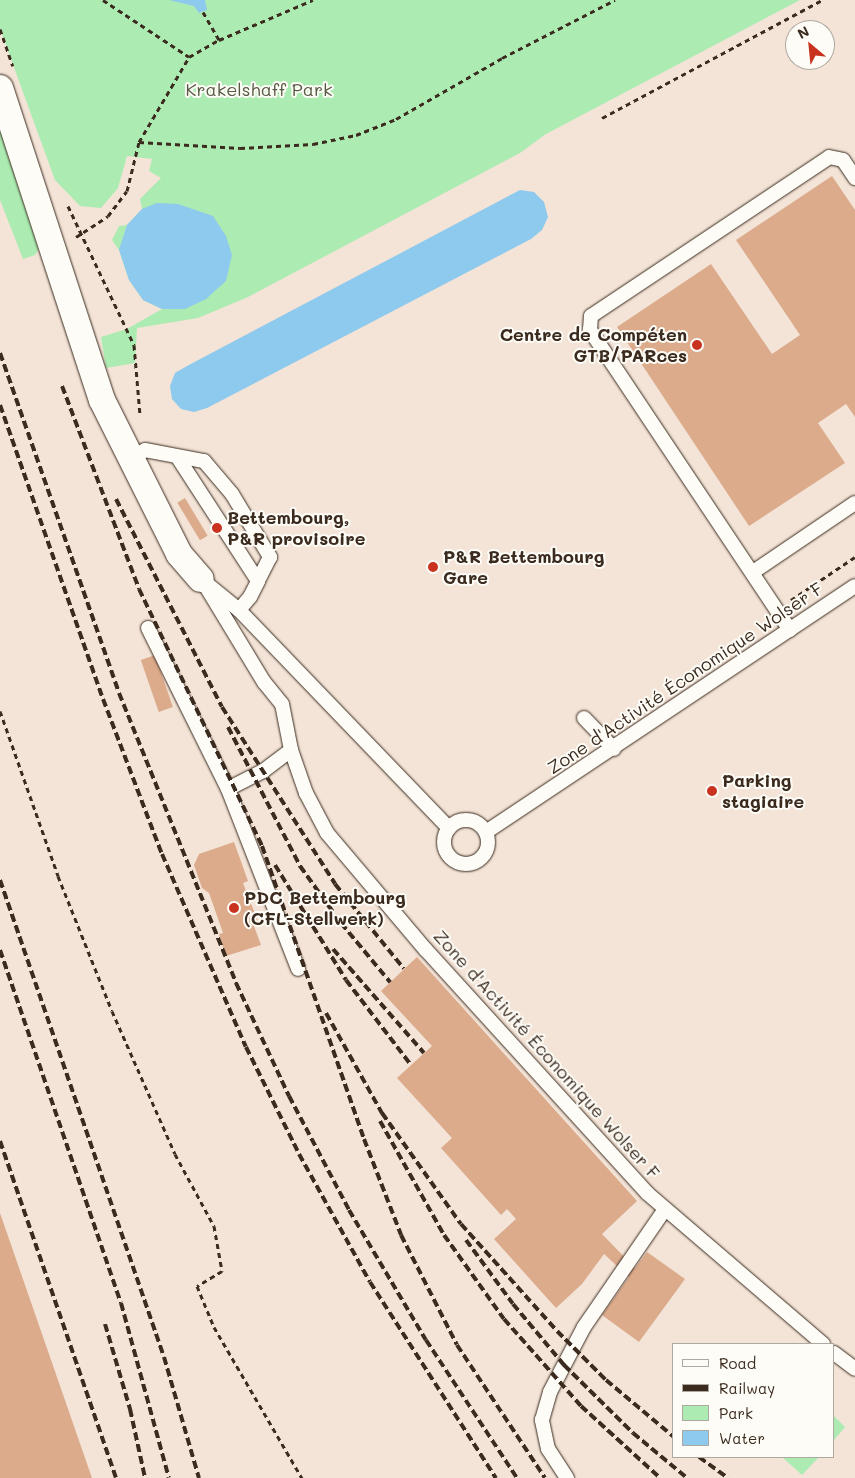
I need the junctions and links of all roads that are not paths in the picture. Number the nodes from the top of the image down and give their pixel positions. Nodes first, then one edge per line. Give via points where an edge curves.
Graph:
1 (8, 80) edge
2 (855, 178) edge
3 (178, 458) junction
4 (129, 459) junction
5 (855, 503) edge
6 (753, 572) junction
7 (201, 579) junction
8 (258, 581) junction
9 (855, 586) edge
10 (239, 610) junction
11 (148, 628) dead end
12 (790, 630) junction
13 (584, 718) dead end
14 (614, 749) junction
15 (291, 750) junction
16 (228, 789) junction
17 (450, 828) junction
18 (486, 832) junction
19 (298, 969) dead end
20 (665, 1210) junction
21 (822, 1343) edge
22 (835, 1354) edge
23 (855, 1369) edge
24 (567, 1478) edge

1 - 4 street via 52,248 102,400
2 - 6 lane via 843,160 828,157 591,316 590,330
3 - 4 lane via 145,450
3 - 8 lane
3 - 8 lane via 204,461 232,494 270,557
4 - 7 street via 180,554
5 - 6 lane
6 - 12 lane
7 - 10 lane
7 - 15 lane, Zone d'Activité Économique Wolser F via 264,682 282,704
8 - 10 lane
9 - 12 lane, Zone d'Activité Économique Wolser F
10 - 17 lane
11 - 16 lane
12 - 14 lane, Zone d'Activité Économique Wolser F
13 - 14 lane
14 - 18 lane, Zone d'Activité Économique Wolser F
15 - 16 lane via 262,771
15 - 20 lane, Zone d'Activité Économique Wolser F via 306,793 327,833 426,950
16 - 19 lane
17 - 18 lane via 469,820
17 - 18 lane via 444,842 445,849 448,856 461,864 482,858 488,846
20 - 21 lane, Zone d'Activité Économique Wolser F
20 - 24 lane via 584,1328 550,1392 542,1420 548,1449
22 - 23 lane

